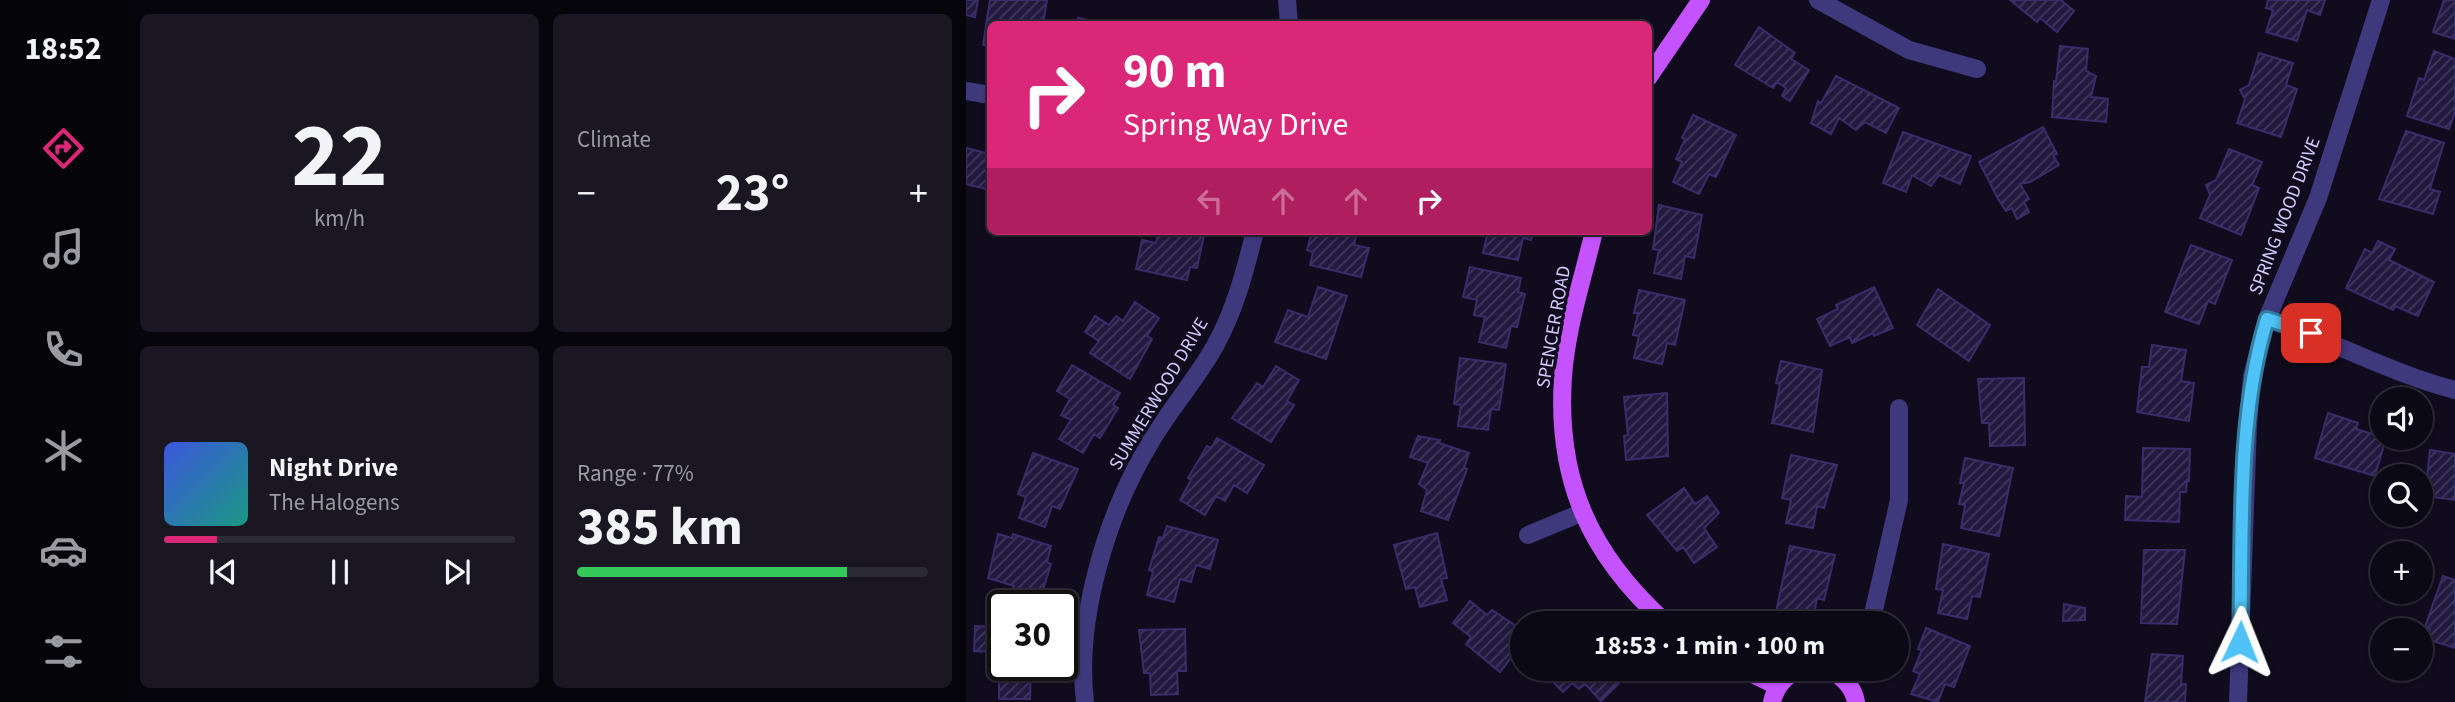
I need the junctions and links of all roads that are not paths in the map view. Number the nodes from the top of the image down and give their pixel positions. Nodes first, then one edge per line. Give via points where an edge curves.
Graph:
1 (1287, 0) edge
2 (1701, 0) edge
3 (1818, 0) edge
4 (2381, 0) edge
5 (1289, 21) edge
6 (1977, 69) dead end
7 (1652, 72) edge
8 (966, 91) edge
9 (987, 94) edge
10 (1254, 235) edge
11 (1593, 235) edge
12 (2267, 319) junction
13 (2455, 390) edge
14 (1899, 408) dead end
15 (1581, 513) junction
16 (1528, 535) dead end
17 (1653, 611) edge
18 (1874, 611) edge
19 (1757, 681) edge
20 (1846, 681) edge
21 (1774, 694) edge
22 (1085, 702) edge
23 (1856, 702) edge
24 (2238, 702) edge

1 - 5 street
2 - 7 main road
3 - 6 street via 1909,50
4 - 12 street, SPRING WOOD DRIVE via 2318,198
8 - 9 street
10 - 22 street, SUMMERWOOD DRIVE via 1233,310 1214,348 1150,442 1109,533 1084,640
11 - 15 main road, SPENCER ROAD via 1563,375 1566,451
12 - 13 street via 2311,333 2417,380
12 - 24 street, SPRING WOOD DRIVE via 2252,376 2248,425
14 - 18 street via 1899,500
15 - 16 street
15 - 17 main road, SPENCER ROAD via 1616,570
19 - 21 main road
20 - 23 main road

